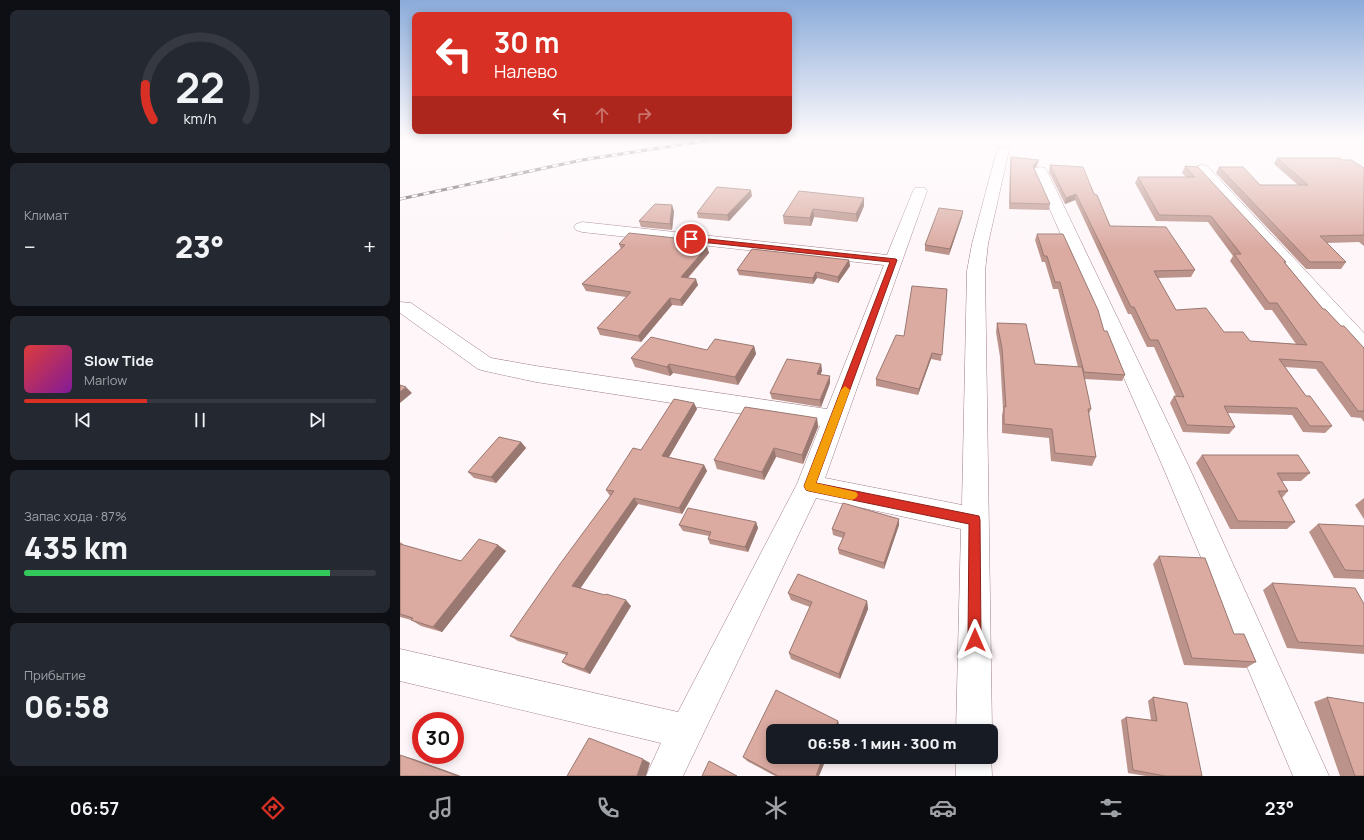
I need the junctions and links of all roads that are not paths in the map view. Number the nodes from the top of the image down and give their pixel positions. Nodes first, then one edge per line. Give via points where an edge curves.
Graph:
1 (997, 175) edge
2 (1042, 175) edge
3 (1208, 175) edge
4 (920, 190) dead end
5 (582, 227) dead end
6 (894, 260) junction
7 (404, 307) dead end
8 (1364, 346) edge
9 (835, 419) junction
10 (809, 486) junction
11 (975, 520) junction
12 (400, 665) edge
13 (974, 724) edge
14 (687, 732) junction
15 (974, 764) edge
16 (664, 776) edge
17 (974, 776) edge
18 (1311, 776) edge

1 - 11 street via 976,271
2 - 18 street via 1176,467
3 - 8 street
4 - 6 street
5 - 6 street
6 - 9 street
7 - 9 street via 485,364
9 - 10 street
10 - 11 street
10 - 14 street
11 - 13 street
12 - 14 street
14 - 16 street
15 - 17 street

